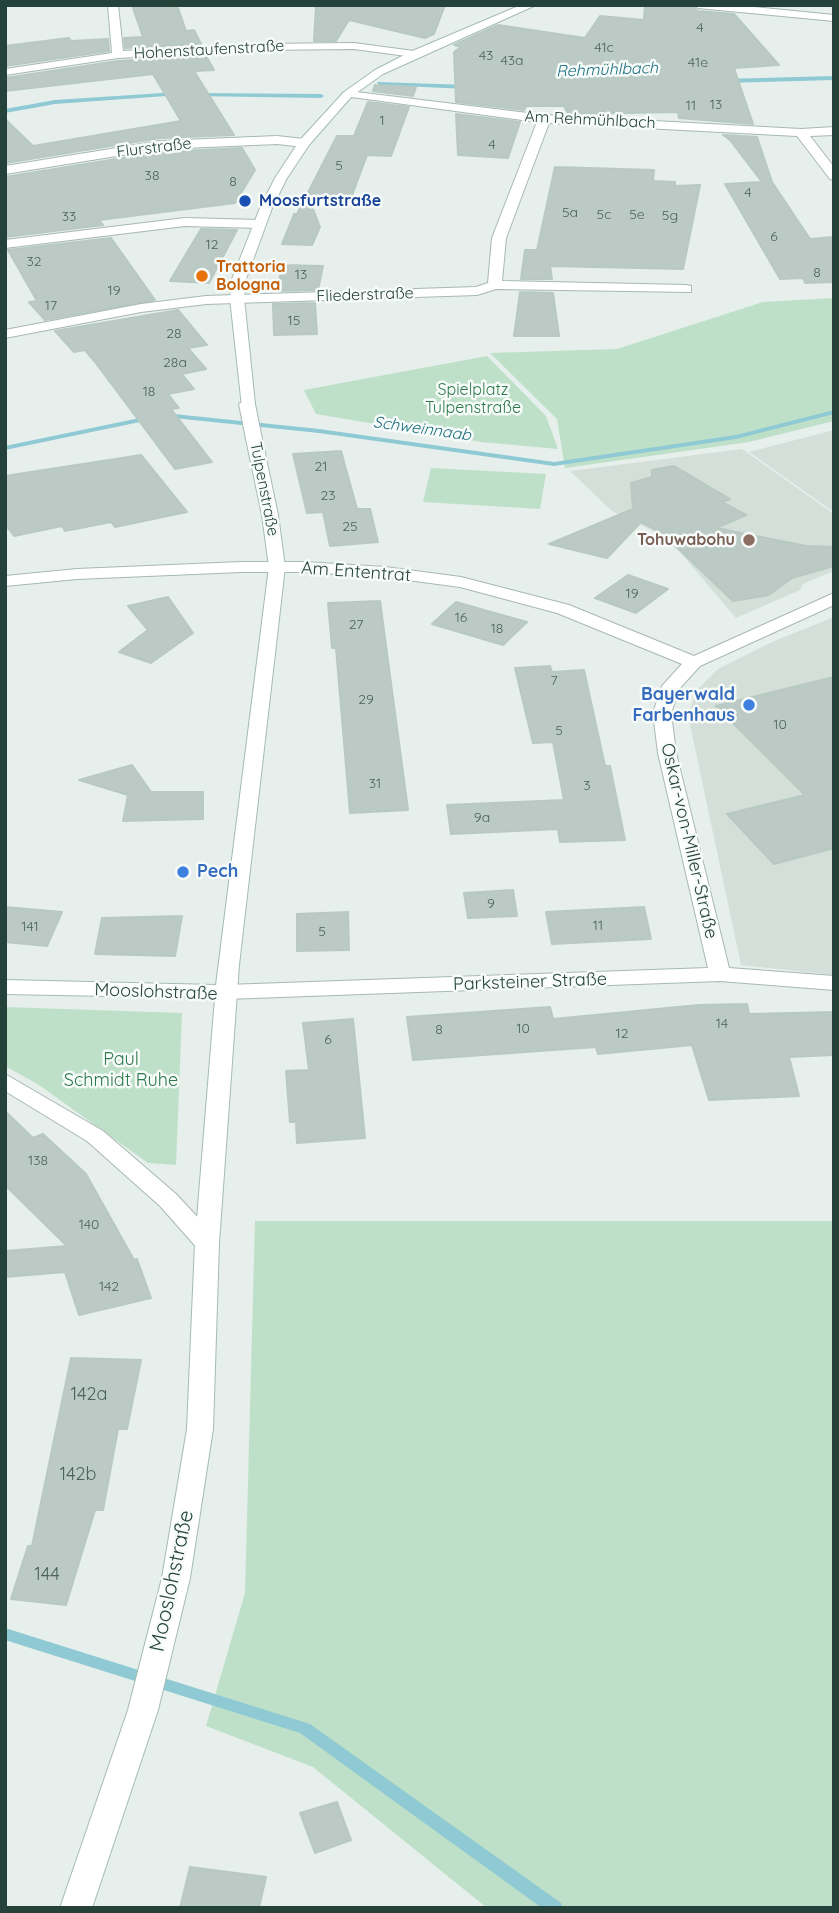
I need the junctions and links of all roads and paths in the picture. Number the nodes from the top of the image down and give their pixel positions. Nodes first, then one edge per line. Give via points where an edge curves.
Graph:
1 (113, 5) edge
2 (531, 5) edge
3 (698, 5) edge
4 (834, 18) edge
5 (414, 54) junction
6 (118, 55) junction
7 (5, 72) edge
8 (348, 94) junction
9 (544, 119) junction
10 (834, 131) edge
11 (801, 133) junction
12 (304, 143) junction
13 (5, 170) edge
14 (834, 176) edge
15 (259, 224) junction
16 (5, 244) edge
17 (495, 285) junction
18 (686, 289) dead end
19 (237, 298) junction
20 (5, 334) edge
21 (277, 567) junction
22 (5, 581) edge
23 (834, 598) edge
24 (694, 662) junction
25 (720, 974) junction
26 (834, 982) edge
27 (5, 986) edge
28 (226, 992) junction
29 (5, 1081) edge
30 (207, 1244) junction
31 (76, 1908) edge

1 - 6 street
2 - 5 street, Tulpenstraße
3 - 4 street
5 - 6 street, Hohenstaufenstraße via 311,46
5 - 8 street, Tulpenstraße
6 - 7 street, Hohenstaufenstraße
8 - 9 street, Am Rehmühlbach
8 - 12 street, Tulpenstraße
9 - 11 street, Am Rehmühlbach
9 - 17 street via 499,239
10 - 11 street, Am Rehmühlbach
11 - 14 street
12 - 13 street, Flurstraße via 160,145
12 - 15 street, Tulpenstraße via 281,177
15 - 16 street via 185,222
15 - 19 street, Tulpenstraße
17 - 18 street, Fliederstraße
17 - 19 street, Fliederstraße via 477,291
19 - 20 street, Fliederstraße via 141,308
19 - 21 street, Tulpenstraße via 247,404
21 - 22 street, Am Ententrat
21 - 24 street, Am Ententrat via 385,572 461,582 563,609
21 - 28 street, Tulpenstraße
23 - 24 street, Oskar-von-Miller-Straße
24 - 25 street, Oskar-von-Miller-Straße via 671,686 662,713 667,753
25 - 26 street, Parksteiner Straße
25 - 28 street, Parksteiner Straße
27 - 28 street, Mooslohstraße
28 - 30 street, Mooslohstraße
29 - 30 street via 95,1136 168,1200
30 - 31 street, Mooslohstraße via 200,1429 176,1578 144,1710

